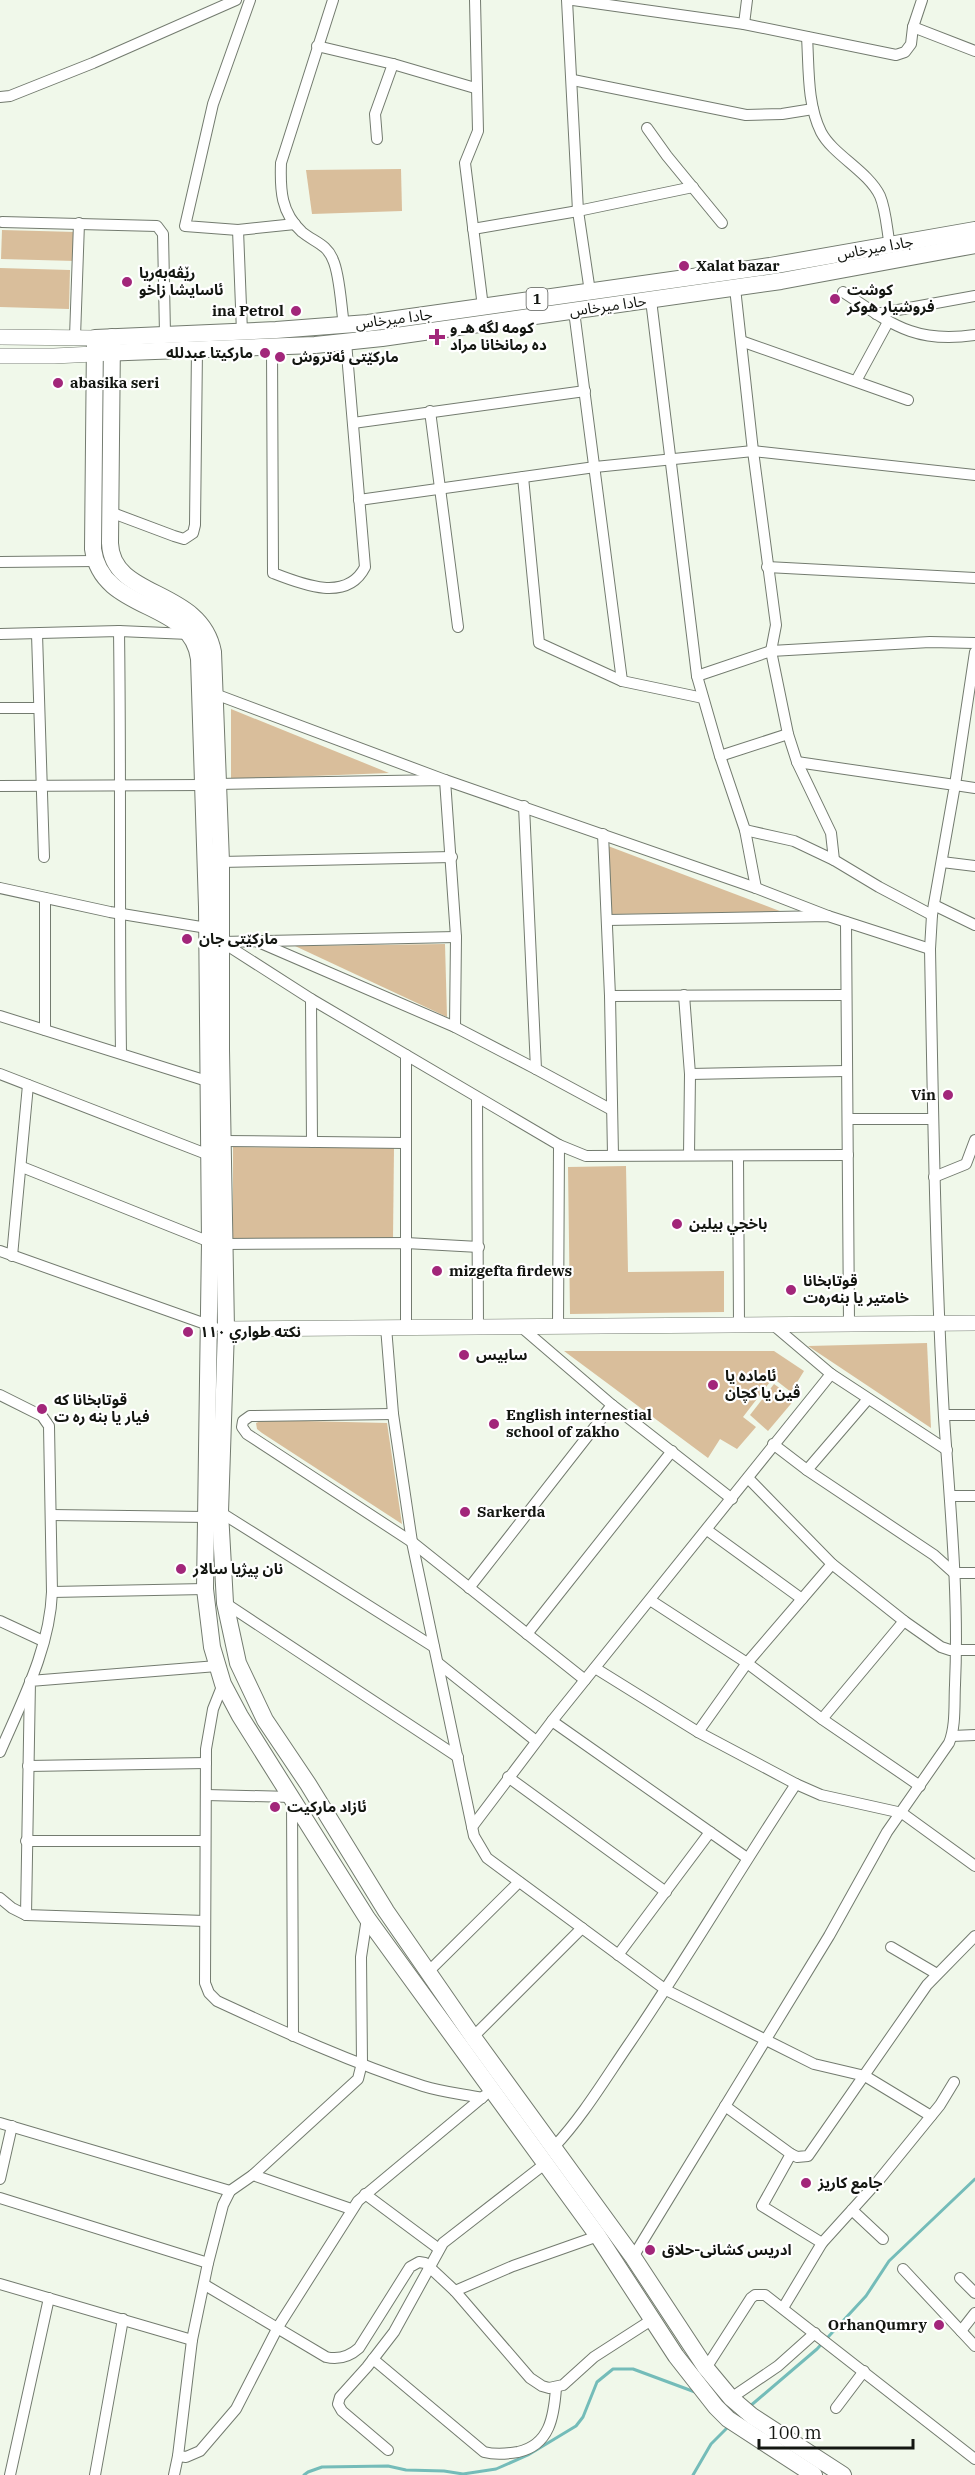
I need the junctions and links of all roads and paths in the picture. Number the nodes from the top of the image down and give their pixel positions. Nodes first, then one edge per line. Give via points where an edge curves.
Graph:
1 (236, 0) edge
2 (250, 0) edge
3 (333, 0) edge
4 (475, 0) edge
5 (567, 0) edge
6 (573, 0) edge
7 (747, 0) edge
8 (922, 0) edge
9 (744, 24) junction
10 (913, 27) junction
11 (807, 37) junction
12 (317, 46) junction
13 (974, 47) edge
14 (393, 64) junction
15 (573, 80) junction
16 (475, 88) junction
17 (0, 97) edge
18 (813, 109) junction
19 (647, 128) dead end
20 (376, 139) dead end
21 (693, 187) junction
22 (578, 211) junction
23 (2, 222) dead end
24 (722, 223) dead end
25 (79, 224) junction
26 (296, 224) junction
27 (473, 229) junction
28 (238, 230) junction
29 (975, 230) edge
30 (975, 245) edge
31 (890, 246) junction
32 (735, 288) junction
33 (590, 292) junction
34 (843, 292) dead end
35 (975, 296) edge
36 (651, 300) junction
37 (483, 307) junction
38 (574, 311) junction
39 (876, 314) junction
40 (888, 322) junction
41 (344, 325) junction
42 (242, 332) junction
43 (165, 334) junction
44 (975, 335) edge
45 (0, 337) edge
46 (75, 338) junction
47 (741, 340) junction
48 (346, 342) junction
49 (103, 345) junction
50 (272, 346) junction
51 (197, 349) junction
52 (0, 356) edge
53 (856, 381) junction
54 (585, 392) junction
55 (908, 400) dead end
56 (430, 411) junction
57 (353, 423) junction
58 (753, 451) junction
59 (672, 458) junction
60 (595, 467) junction
61 (975, 475) edge
62 (523, 477) junction
63 (441, 488) junction
64 (358, 500) junction
65 (110, 512) junction
66 (95, 561) junction
67 (0, 562) edge
68 (767, 567) junction
69 (975, 578) edge
70 (458, 627) dead end
71 (119, 631) junction
72 (0, 634) edge
73 (37, 634) junction
74 (190, 634) junction
75 (975, 643) edge
76 (771, 651) junction
77 (975, 652) edge
78 (697, 676) junction
79 (622, 681) junction
80 (215, 694) junction
81 (703, 698) junction
82 (0, 708) edge
83 (39, 708) junction
84 (788, 734) junction
85 (720, 756) junction
86 (797, 762) junction
87 (445, 780) junction
88 (211, 784) junction
89 (955, 785) junction
90 (0, 786) edge
91 (43, 786) junction
92 (122, 786) junction
93 (975, 788) edge
94 (524, 806) junction
95 (745, 830) junction
96 (603, 834) junction
97 (44, 857) dead end
98 (452, 857) junction
99 (834, 860) junction
100 (942, 862) junction
101 (216, 866) junction
102 (975, 866) edge
103 (0, 888) edge
104 (214, 888) junction
105 (756, 888) junction
106 (45, 898) junction
107 (933, 910) junction
108 (119, 913) junction
109 (828, 916) junction
110 (607, 920) junction
111 (846, 922) junction
112 (975, 925) edge
113 (207, 928) junction
114 (456, 938) junction
115 (256, 941) junction
116 (222, 942) junction
117 (930, 949) junction
118 (684, 995) junction
119 (846, 995) junction
120 (610, 996) junction
121 (311, 999) junction
122 (0, 1016) edge
123 (455, 1027) junction
124 (45, 1030) junction
125 (121, 1053) junction
126 (406, 1054) junction
127 (536, 1069) junction
128 (846, 1071) junction
129 (0, 1074) edge
130 (690, 1074) junction
131 (207, 1081) junction
132 (28, 1085) junction
133 (477, 1098) junction
134 (612, 1110) junction
135 (848, 1119) junction
136 (933, 1119) junction
137 (975, 1140) edge
138 (222, 1141) junction
139 (312, 1142) junction
140 (405, 1143) junction
141 (560, 1145) junction
142 (209, 1155) junction
143 (613, 1155) junction
144 (689, 1155) junction
145 (848, 1155) junction
146 (738, 1156) junction
147 (22, 1167) junction
148 (934, 1177) junction
149 (217, 1243) junction
150 (406, 1243) junction
151 (479, 1247) junction
152 (0, 1251) edge
153 (12, 1256) junction
154 (849, 1323) junction
155 (941, 1323) junction
156 (975, 1323) edge
157 (739, 1324) junction
158 (772, 1324) junction
159 (209, 1326) junction
160 (478, 1326) junction
161 (520, 1326) junction
162 (558, 1326) junction
163 (386, 1327) junction
164 (406, 1327) junction
165 (226, 1329) junction
166 (831, 1374) junction
167 (0, 1395) edge
168 (868, 1399) junction
169 (612, 1405) junction
170 (393, 1414) junction
171 (944, 1415) junction
172 (975, 1415) edge
173 (773, 1444) junction
174 (947, 1450) junction
175 (672, 1451) junction
176 (807, 1470) junction
177 (748, 1479) junction
178 (950, 1496) junction
179 (975, 1496) edge
180 (732, 1499) junction
181 (51, 1515) junction
182 (213, 1515) junction
183 (707, 1530) junction
184 (412, 1542) junction
185 (832, 1564) junction
186 (954, 1573) junction
187 (975, 1573) edge
188 (205, 1588) junction
189 (469, 1588) junction
190 (52, 1592) junction
191 (802, 1599) junction
192 (650, 1600) junction
193 (225, 1604) junction
194 (904, 1621) junction
195 (0, 1622) edge
196 (527, 1634) junction
197 (43, 1641) junction
198 (434, 1647) junction
199 (957, 1650) junction
200 (975, 1650) edge
201 (438, 1663) junction
202 (747, 1663) junction
203 (217, 1666) junction
204 (595, 1668) junction
205 (585, 1680) junction
206 (30, 1681) junction
207 (223, 1684) junction
208 (822, 1719) junction
209 (552, 1720) junction
210 (699, 1732) junction
211 (975, 1735) edge
212 (952, 1736) junction
213 (536, 1741) junction
214 (0, 1752) edge
215 (458, 1758) junction
216 (206, 1763) junction
217 (28, 1766) junction
218 (508, 1777) junction
219 (796, 1785) junction
220 (920, 1786) junction
221 (206, 1795) junction
222 (292, 1797) junction
223 (902, 1813) junction
224 (472, 1827) junction
225 (710, 1832) junction
226 (26, 1841) junction
227 (204, 1841) junction
228 (747, 1858) junction
229 (975, 1866) edge
230 (519, 1882) junction
231 (666, 1892) junction
232 (0, 1898) edge
233 (26, 1915) junction
234 (367, 1918) junction
235 (205, 1921) junction
236 (582, 1928) junction
237 (975, 1936) edge
238 (407, 1942) junction
239 (891, 1947) dead end
240 (394, 1954) junction
241 (618, 1955) junction
242 (428, 1972) junction
243 (937, 1974) junction
244 (666, 1990) junction
245 (293, 2036) junction
246 (473, 2037) junction
247 (767, 2039) junction
248 (362, 2063) junction
249 (865, 2076) junction
250 (954, 2082) dead end
251 (486, 2094) junction
252 (725, 2106) junction
253 (931, 2115) junction
254 (0, 2123) edge
255 (12, 2126) junction
256 (554, 2147) junction
257 (791, 2154) junction
258 (546, 2163) junction
259 (253, 2175) junction
260 (0, 2179) edge
261 (230, 2191) junction
262 (365, 2194) junction
263 (0, 2198) edge
264 (351, 2209) junction
265 (852, 2210) junction
266 (598, 2236) junction
267 (883, 2239) dead end
268 (822, 2244) junction
269 (439, 2249) junction
270 (633, 2257) junction
271 (208, 2263) junction
272 (429, 2266) junction
273 (903, 2269) dead end
274 (960, 2277) dead end
275 (0, 2284) edge
276 (205, 2285) junction
277 (455, 2291) junction
278 (975, 2293) edge
279 (49, 2298) junction
280 (783, 2307) junction
281 (975, 2313) edge
282 (123, 2319) junction
283 (653, 2319) junction
284 (278, 2327) junction
285 (961, 2331) junction
286 (815, 2333) junction
287 (192, 2340) junction
288 (688, 2343) junction
289 (975, 2346) edge
290 (676, 2356) junction
291 (373, 2359) junction
292 (706, 2368) junction
293 (864, 2371) junction
294 (556, 2388) junction
295 (731, 2398) junction
296 (836, 2408) dead end
297 (746, 2422) junction
298 (388, 2450) dead end
299 (178, 2456) junction
300 (975, 2458) edge
301 (10, 2475) edge
302 (94, 2475) edge
303 (174, 2475) edge
304 (814, 2475) edge
305 (843, 2475) edge

1 - 17 street via 93,63
2 - 28 street via 213,104 185,226
3 - 12 street
4 - 16 street
5 - 15 street
6 - 9 street
7 - 9 street
8 - 10 street
9 - 11 street
10 - 11 street via 909,48 896,55
10 - 13 street
11 - 18 street
12 - 14 street
12 - 26 street via 281,163 280,190 285,211
14 - 16 street
14 - 20 street via 375,114
15 - 18 street via 720,112 782,114
15 - 22 street
16 - 27 street via 477,131 465,163
18 - 31 street via 823,135 869,180 880,197
19 - 21 street
21 - 22 street
21 - 24 street
22 - 27 street
22 - 33 street
23 - 25 street
25 - 43 street via 160,228
25 - 46 street
26 - 28 street
26 - 41 street via 325,246 334,260
27 - 37 street
28 - 42 street
29 - 31 main road, جادا ميرخاس / 1
30 - 32 main road, حادا ميرخاس
31 - 33 main road, جادا ميرخاس / 1
32 - 36 main road, حادا ميرخاس
32 - 47 street
33 - 37 main road, جادا ميرخاس / 1
34 - 39 street
35 - 39 street
36 - 38 main road, حادا ميرخاس
36 - 59 street
37 - 41 main road, جادا ميرخاس / 1
38 - 48 main road, حادا ميرخاس
38 - 54 street
39 - 40 street
40 - 44 street via 923,336
40 - 53 street
41 - 42 main road, جادا ميرخاس / 1
42 - 43 main road, جادا ميرخاس / 1
43 - 49 main road, جادا ميرخاس / 1
45 - 46 main road
46 - 49 main road
47 - 53 street
47 - 58 street
48 - 50 main road, حادا ميرخاس
48 - 57 street
49 - 51 main road, حادا ميرخاس
49 - 52 main road via 54,356
49 - 65 main road
49 - 66 main road
50 - 51 main road, حادا ميرخاس
50 - 64 street via 273,573 307,587 325,588 346,585 361,575 366,556
51 - 65 street via 193,533 184,538 174,536
53 - 55 street
54 - 56 street
54 - 60 street
56 - 57 street
56 - 63 street
57 - 64 street
58 - 59 street
58 - 61 street
58 - 68 street
59 - 60 street
59 - 78 street
60 - 62 street
60 - 79 street
62 - 63 street
62 - 79 street via 539,643
63 - 64 street
63 - 70 street
65 - 80 main road via 110,550 118,569 186,609 205,627 213,652
66 - 67 street
66 - 74 main road via 116,590
68 - 69 street
68 - 76 street via 776,625
71 - 73 street
71 - 74 street
71 - 92 street
72 - 73 street
73 - 83 street
74 - 88 main road via 199,659
75 - 76 street
76 - 78 street
76 - 84 street
77 - 89 street
78 - 81 street
79 - 81 street
80 - 87 street
80 - 88 main road
81 - 85 street
82 - 83 street
83 - 91 street
84 - 85 street
84 - 86 street
85 - 95 street
86 - 89 street
86 - 99 street via 831,833
87 - 88 street
87 - 94 street
87 - 98 street
88 - 92 street
88 - 101 main road
89 - 93 street
89 - 100 street
90 - 91 street
91 - 92 street
91 - 97 street
92 - 108 street
94 - 96 street
94 - 127 street
95 - 99 street via 782,837
95 - 105 street
96 - 105 street
96 - 110 street
98 - 101 street
98 - 114 street
99 - 107 street via 879,887
100 - 102 street
100 - 107 street
101 - 104 main road
103 - 106 street
104 - 113 main road
104 - 116 main road
105 - 109 street
106 - 108 street
106 - 124 street
107 - 112 street
107 - 117 street
108 - 113 street
108 - 125 street
109 - 110 street
109 - 111 street
110 - 120 street
111 - 117 street
111 - 119 street
113 - 131 main road
114 - 115 street
114 - 123 street
115 - 116 street
115 - 123 street
116 - 121 street
116 - 138 main road
117 - 136 street
118 - 119 street
118 - 120 street
118 - 130 street
119 - 128 street
120 - 134 street
121 - 126 street
121 - 139 street
122 - 124 street
123 - 127 street
124 - 125 street
125 - 131 street
126 - 133 street
126 - 140 street
127 - 134 street
128 - 130 street
128 - 135 street
129 - 132 street
130 - 144 street
131 - 142 main road
132 - 142 street
132 - 147 street
133 - 141 street
133 - 151 street
134 - 143 street
135 - 136 street
135 - 145 street
136 - 148 street
137 - 148 street via 966,1164
138 - 139 street
138 - 149 main road
139 - 140 street
140 - 150 street
141 - 143 street via 586,1156
141 - 162 street
142 - 149 main road
143 - 144 street
144 - 146 street
145 - 146 street
145 - 154 street
146 - 157 street
147 - 149 street
147 - 153 street
148 - 155 street
149 - 150 street
149 - 159 main road
149 - 165 main road
150 - 151 street
150 - 164 street
151 - 160 street
152 - 153 street
153 - 159 street
154 - 155 main road
154 - 158 main road
155 - 156 main road
155 - 171 street
157 - 158 main road
157 - 162 main road
158 - 166 street
159 - 165 street
159 - 182 main road
160 - 161 main road
160 - 164 main road
161 - 162 main road
161 - 169 street
163 - 164 main road
163 - 165 main road
163 - 170 street
165 - 182 main road
166 - 168 street
166 - 173 street
167 - 181 street via 38,1414 50,1430
168 - 174 street
168 - 176 street
169 - 175 street
169 - 189 street
170 - 184 street
170 - 184 street via 250,1416 242,1427
171 - 172 street
171 - 174 street
173 - 176 street
173 - 177 street
174 - 178 street
175 - 180 street
175 - 196 street
176 - 186 street
177 - 180 street
177 - 185 street
178 - 179 street
178 - 186 street
180 - 183 street
181 - 182 street
181 - 190 street
182 - 188 main road
182 - 193 main road
182 - 198 street
183 - 191 street
183 - 192 street
184 - 189 street
184 - 198 street
185 - 191 street
185 - 194 street
186 - 187 street
186 - 199 street
188 - 190 street
188 - 203 main road
189 - 196 street
190 - 197 street via 51,1617
191 - 202 street
192 - 202 street
192 - 204 street
193 - 215 street
193 - 238 main road via 236,1656 257,1706
194 - 199 street via 941,1647
194 - 208 street
195 - 197 street
196 - 205 street
197 - 206 street
198 - 201 street
199 - 200 street
199 - 212 street
201 - 213 street
201 - 215 street
202 - 208 street
202 - 210 street
203 - 206 street
203 - 207 main road
204 - 205 street
204 - 210 street
205 - 209 street
206 - 214 street
206 - 217 street
207 - 216 street via 210,1722
207 - 222 main road
208 - 220 street
209 - 213 street
209 - 225 street
210 - 219 street
211 - 212 street
212 - 220 street
213 - 218 street
215 - 224 street
216 - 217 street
216 - 221 street
217 - 226 street
218 - 224 street
218 - 231 street
219 - 223 street via 821,1795
219 - 228 street
220 - 223 street
221 - 222 street
221 - 227 street
222 - 234 main road
222 - 245 street
223 - 229 street
223 - 247 street via 887,1832
224 - 230 street via 487,1858
225 - 228 street
225 - 231 street
226 - 227 street
226 - 233 street
227 - 235 street
228 - 244 street
230 - 236 street
230 - 242 street
231 - 241 street
232 - 233 street
233 - 235 street
234 - 240 main road
234 - 248 street via 361,1958
235 - 245 street via 205,1983 211,1996
236 - 241 street
236 - 246 street
237 - 243 street
238 - 240 main road
238 - 242 main road
239 - 243 street
240 - 251 main road
241 - 244 street
242 - 246 main road
243 - 249 street
244 - 247 street
244 - 256 street via 575,2123
245 - 248 street
246 - 256 main road
247 - 249 street via 814,2064
247 - 252 street
248 - 251 street via 424,2086
248 - 259 street via 352,2086
249 - 253 street
249 - 257 street via 812,2152 802,2158
250 - 253 street
251 - 258 main road
251 - 262 street
252 - 257 street
252 - 270 street
253 - 265 street
254 - 255 street
255 - 260 street
255 - 261 street
256 - 270 main road
257 - 268 street via 762,2206
258 - 266 main road
258 - 269 street via 454,2233
259 - 261 street
259 - 264 street
261 - 271 street
262 - 264 street
262 - 269 street
263 - 271 street
264 - 284 street
265 - 267 street
265 - 268 street
266 - 277 street
266 - 283 main road
268 - 280 street
269 - 272 street
270 - 288 main road
271 - 276 street
272 - 277 street
272 - 284 street via 419,2262 410,2267 359,2348 347,2356 326,2357
272 - 291 street via 394,2332
273 - 285 street
274 - 278 street
275 - 279 street
276 - 284 street
276 - 287 street
277 - 294 street via 530,2378 542,2386
279 - 282 street
279 - 301 street
280 - 286 street
280 - 292 street via 765,2295 751,2298
281 - 285 street
282 - 287 street
282 - 302 street
283 - 290 main road
283 - 294 street via 594,2357
284 - 299 street via 236,2409 200,2451
285 - 289 street
286 - 293 street
286 - 295 street via 778,2367
287 - 299 street
288 - 290 main road
288 - 292 main road
290 - 297 main road via 728,2419
291 - 294 street via 484,2451 494,2455 524,2450 547,2434 554,2414
291 - 298 street via 338,2404
292 - 295 main road
293 - 296 street
293 - 300 street
295 - 297 main road
297 - 304 main road
297 - 305 main road
299 - 303 street

